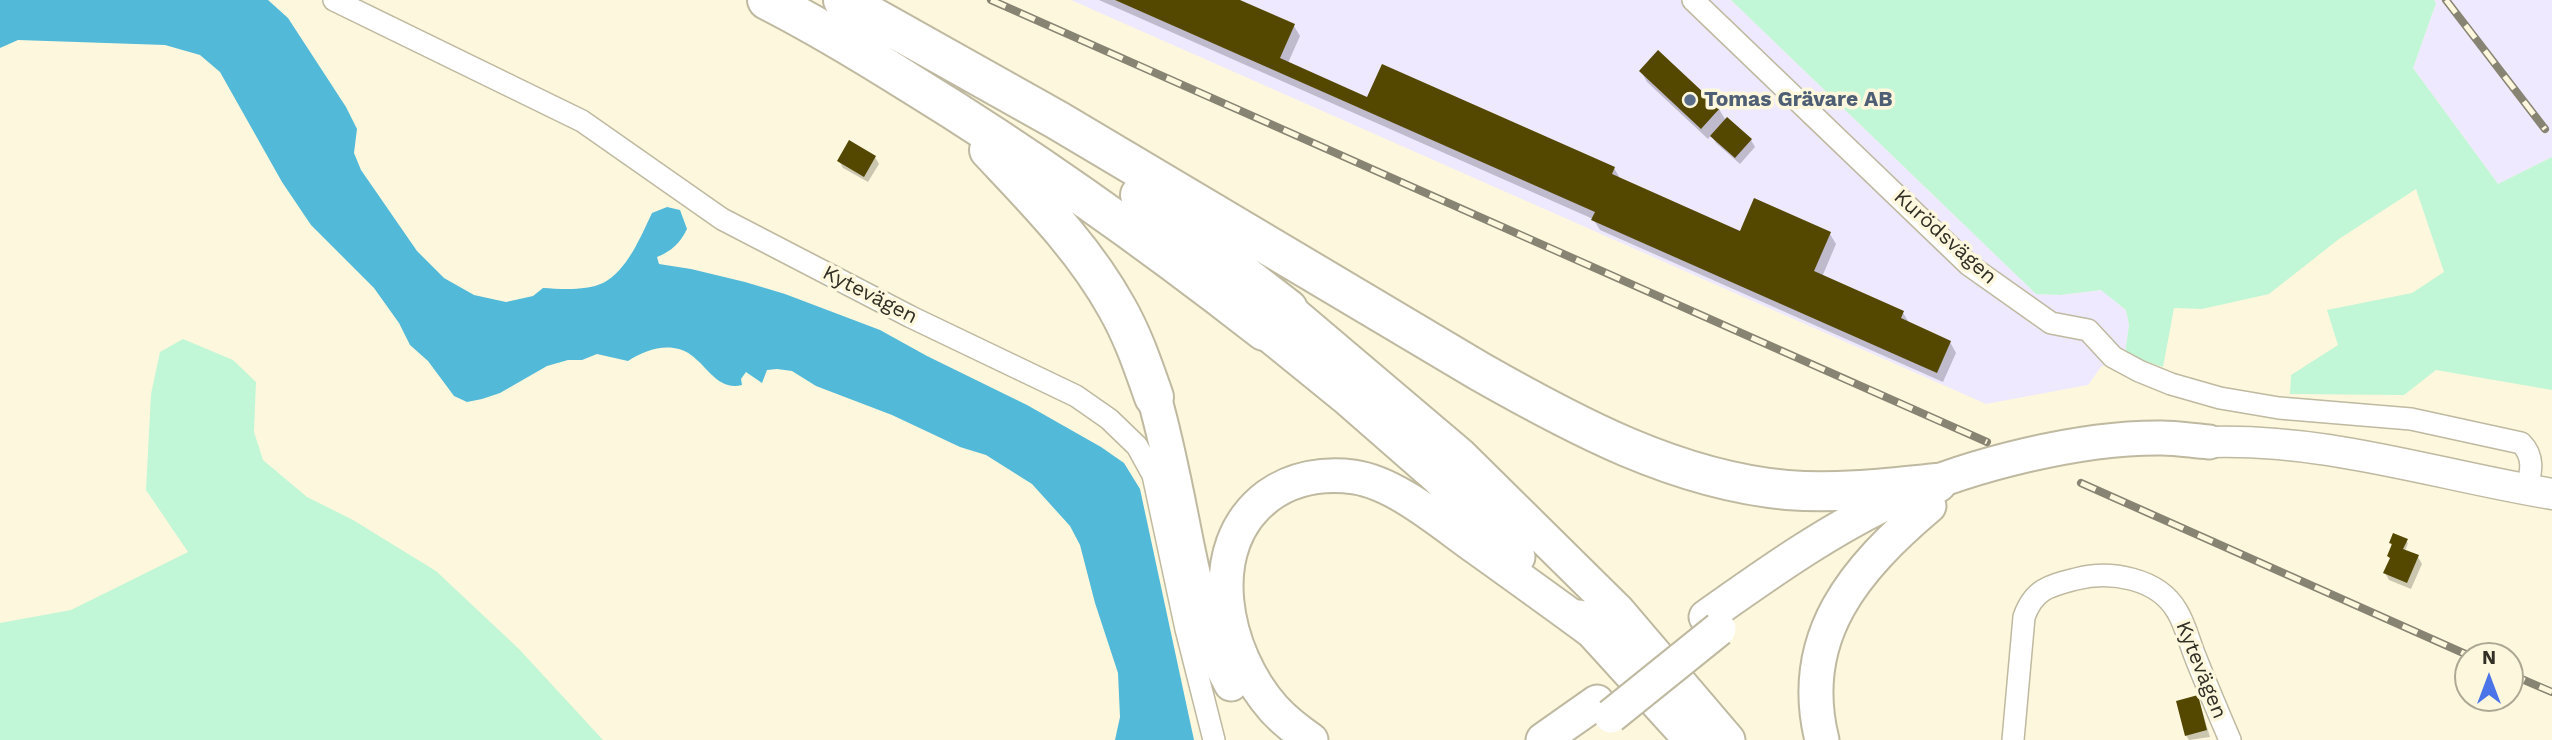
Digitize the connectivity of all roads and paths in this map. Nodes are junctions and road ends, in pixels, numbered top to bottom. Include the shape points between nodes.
1 (334, 0) edge
2 (767, 0) edge
3 (843, 0) edge
4 (1693, 0) edge
5 (895, 30) junction
6 (950, 107) junction
7 (1276, 320) junction
8 (1154, 397) joint
9 (2209, 442) joint
10 (2539, 492) edge
11 (1933, 494) junction
12 (1593, 632) junction
13 (1604, 709) junction
14 (1214, 740) edge
15 (1276, 740) edge
16 (1311, 740) edge
17 (1543, 740) edge
18 (1579, 740) edge
19 (1691, 740) edge
20 (1728, 740) edge
21 (1822, 740) edge
22 (2013, 740) edge
23 (2230, 740) edge

1 - 14 street, Kytevägen via 582,121 722,219 1076,397 1109,419 1137,446 1153,475
2 - 6 highway
3 - 5 highway
4 - 10 street, Kurödsvägen via 1969,265 2051,323 2088,330 2113,357 2139,371 2220,398 2411,419 2521,443 2530,456
5 - 7 highway via 1173,219
5 - 11 highway via 1057,120 1541,407 1603,436 1711,476 1787,490
6 - 7 highway via 1143,238
6 - 8 highway via 1045,210 1098,277 1130,332
7 - 12 main road via 1349,400 1436,476
7 - 20 main road via 1459,454 1618,611
8 - 15 main road via 1208,632 1229,681
9 - 10 street via 2278,443 2361,454
9 - 11 main road via 2162,438 2081,446 1990,466
11 - 13 main road, bridge via 1779,588 1712,623
11 - 21 main road via 1868,563 1832,619 1817,679
12 - 16 main road via 1387,488 1357,477 1301,479 1276,490 1254,507 1240,526 1226,571 1226,595 1236,641 1259,688 1274,709
12 - 19 main road
13 - 17 main road
13 - 18 main road
22 - 23 street, Kytevägen via 2024,617 2030,599 2051,586 2085,577 2143,582 2177,610

